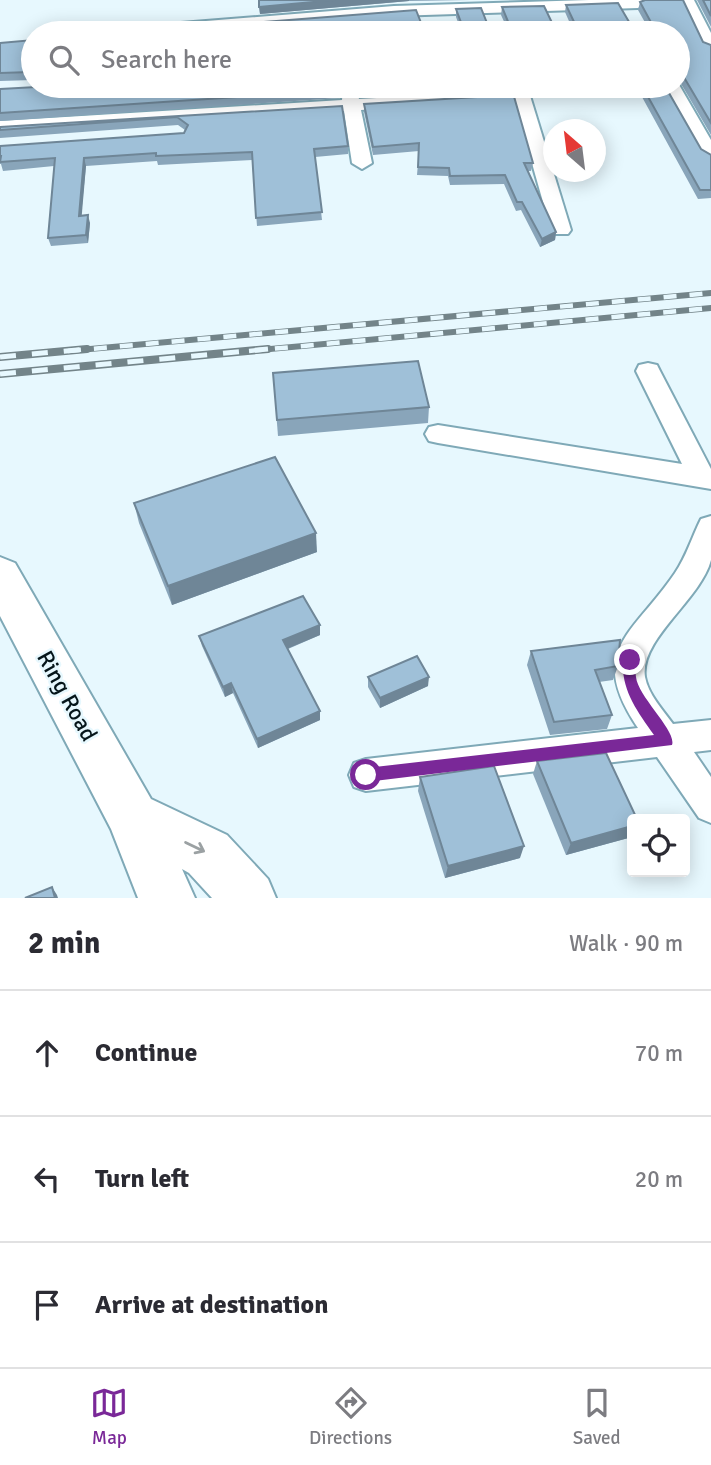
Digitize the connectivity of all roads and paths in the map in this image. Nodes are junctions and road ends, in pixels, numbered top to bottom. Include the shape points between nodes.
1 (686, 0) edge
2 (629, 2) edge
3 (559, 4) edge
4 (418, 5) edge
5 (340, 7) edge
6 (490, 9) edge
7 (220, 21) edge
8 (634, 21) edge
9 (711, 48) edge
10 (296, 98) edge
11 (327, 98) edge
12 (350, 98) edge
13 (522, 98) edge
14 (678, 98) edge
15 (0, 109) edge
16 (0, 127) edge
17 (177, 134) edge
18 (55, 143) edge
19 (711, 156) edge
20 (362, 163) dead end
21 (561, 230) dead end
22 (648, 371) dead end
23 (438, 434) dead end
24 (706, 478) edge
25 (711, 527) edge
26 (0, 575) edge
27 (711, 735) edge
28 (666, 740) junction
29 (366, 775) dead end
30 (711, 806) edge
31 (133, 817) junction
32 (168, 898) edge
33 (248, 898) edge

1 - 9 street
2 - 3 street
2 - 8 street
3 - 6 street
4 - 5 street
4 - 6 street
5 - 7 street
10 - 15 street
11 - 16 street
12 - 20 street
13 - 21 street
14 - 19 street
17 - 18 street
22 - 24 street
23 - 24 street
25 - 28 street via 687,580 640,639 630,660 629,677 638,701
26 - 31 highway, Ring Road
27 - 28 street
28 - 29 street
28 - 30 street
31 - 32 highway, Ring Road
31 -> 33 highway via 208,854

